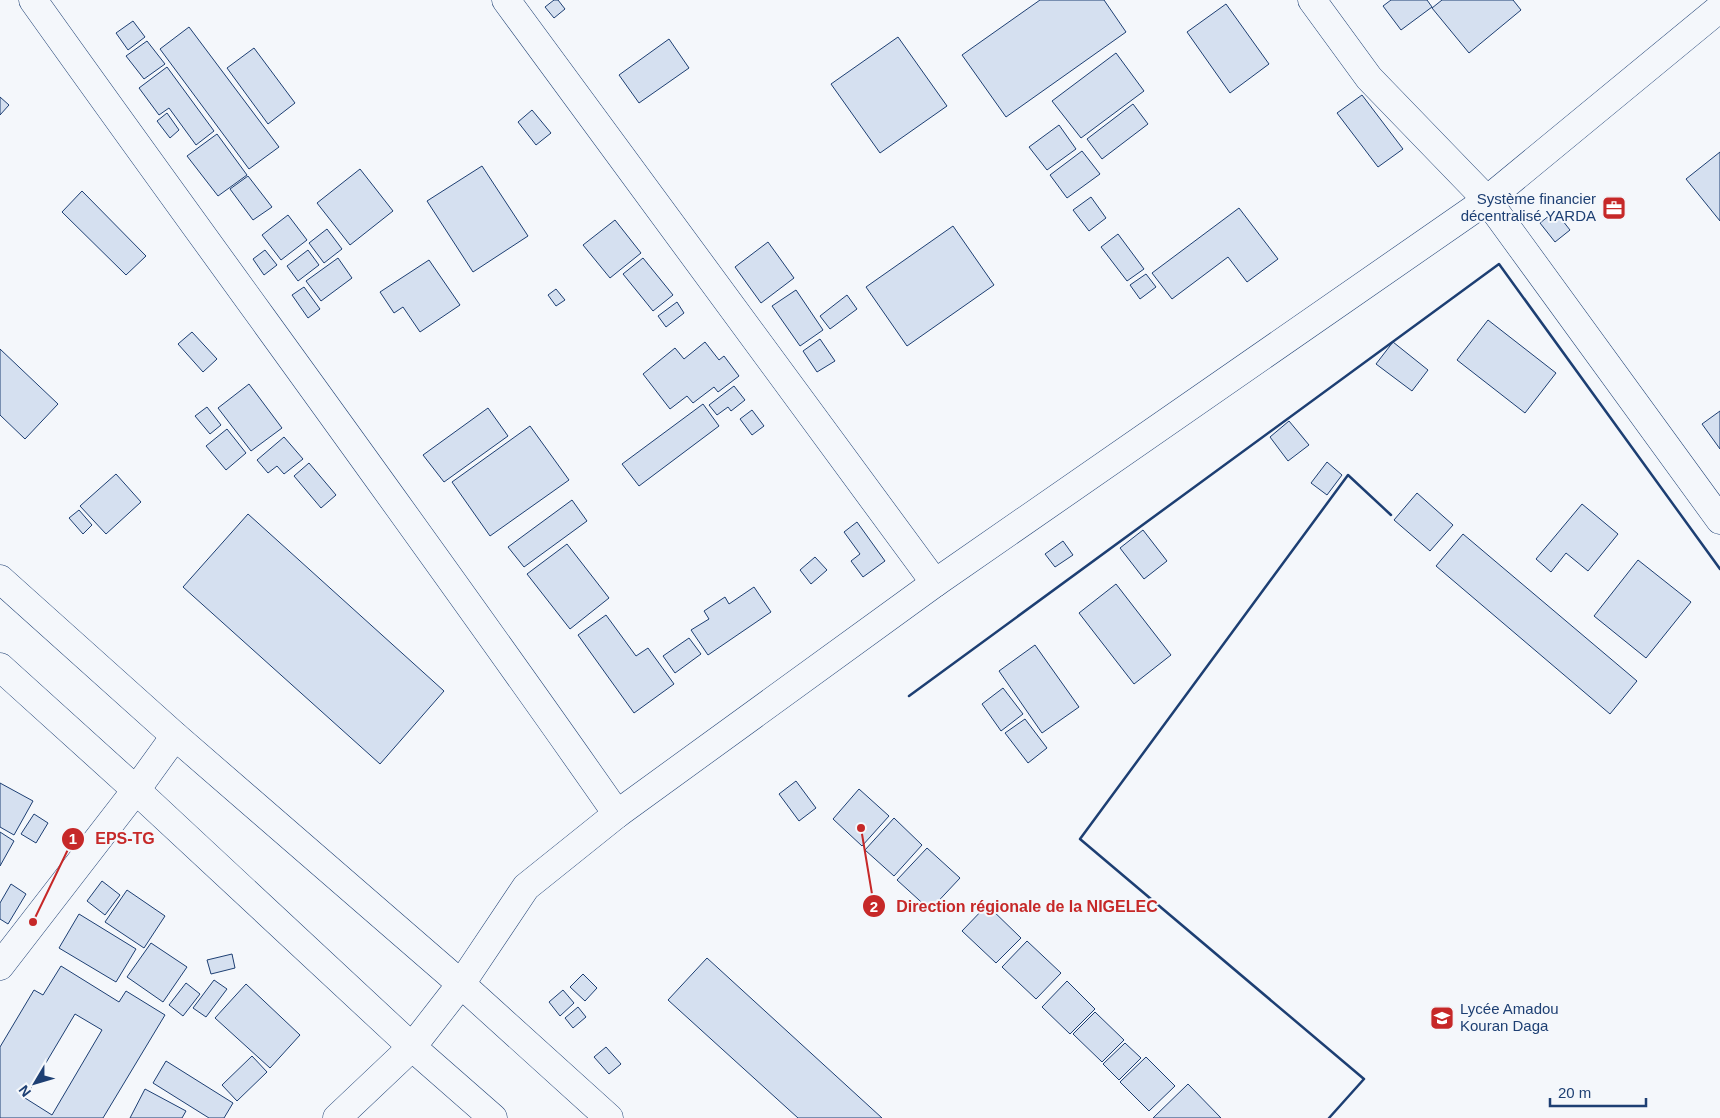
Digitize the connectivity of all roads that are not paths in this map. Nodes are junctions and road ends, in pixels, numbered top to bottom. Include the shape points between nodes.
1 (33, 0) edge
2 (506, 0) edge
3 (1312, 0) edge
4 (1720, 8) edge
5 (1487, 200) junction
6 (1720, 520) edge
7 (0, 579) edge
8 (935, 583) junction
9 (0, 667) edge
10 (175, 736) junction
11 (136, 790) junction
12 (617, 814) junction
13 (0, 966) edge
14 (461, 984) junction
15 (412, 1047) junction
16 (337, 1118) edge
17 (494, 1118) edge
18 (609, 1118) edge

1 - 12 street
2 - 8 street
3 - 5 street via 1369,78
4 - 5 street
5 - 6 street
5 - 8 street
7 - 10 street
8 - 12 street
9 - 11 street
10 - 11 street
10 - 14 street
11 - 13 street
11 - 15 street
12 - 14 street via 526,887
14 - 15 street
14 - 18 street
15 - 16 street
15 - 17 street

